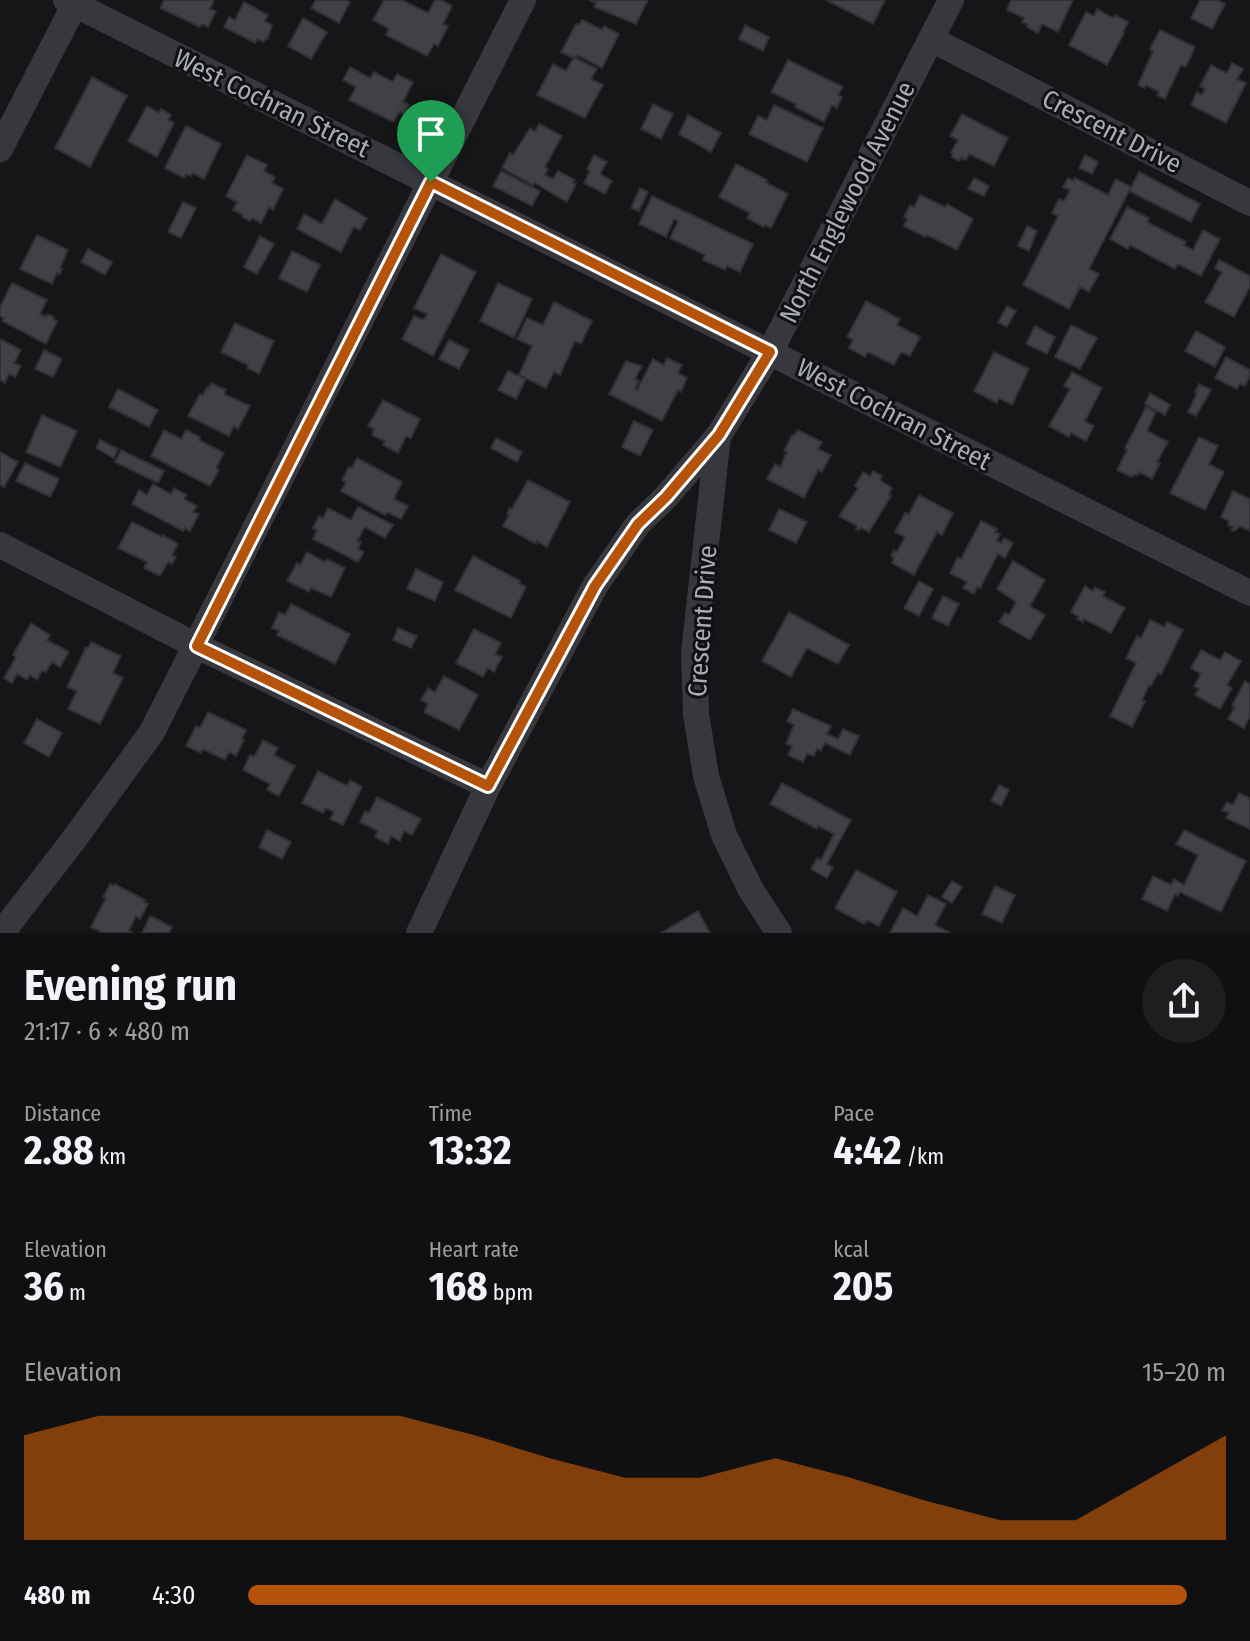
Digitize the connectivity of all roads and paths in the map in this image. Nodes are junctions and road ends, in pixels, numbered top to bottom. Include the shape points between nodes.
1 (523, 0) edge
2 (951, 0) edge
3 (73, 1) edge
4 (931, 39) junction
5 (0, 149) edge
6 (431, 182) junction
7 (1250, 203) edge
8 (770, 352) junction
9 (719, 435) junction
10 (0, 545) edge
11 (1250, 593) edge
12 (197, 646) junction
13 (488, 786) junction
14 (3, 933) edge
15 (419, 933) edge
16 (779, 933) edge

1 - 6 street
2 - 4 street, North Englewood Avenue
3 - 5 street
3 - 6 street, West Cochran Street
4 - 7 street, Crescent Drive
4 - 8 street, North Englewood Avenue
6 - 8 street, West Cochran Street
6 - 12 street
8 - 9 street, North Englewood Avenue
8 - 11 street, West Cochran Street
9 - 13 street, North Englewood Avenue via 638,524 595,586
9 - 16 street, Crescent Drive via 694,653 696,714 706,776 724,835
10 - 12 street
12 - 13 street
12 - 14 street via 152,732
13 - 15 street, North Englewood Avenue

